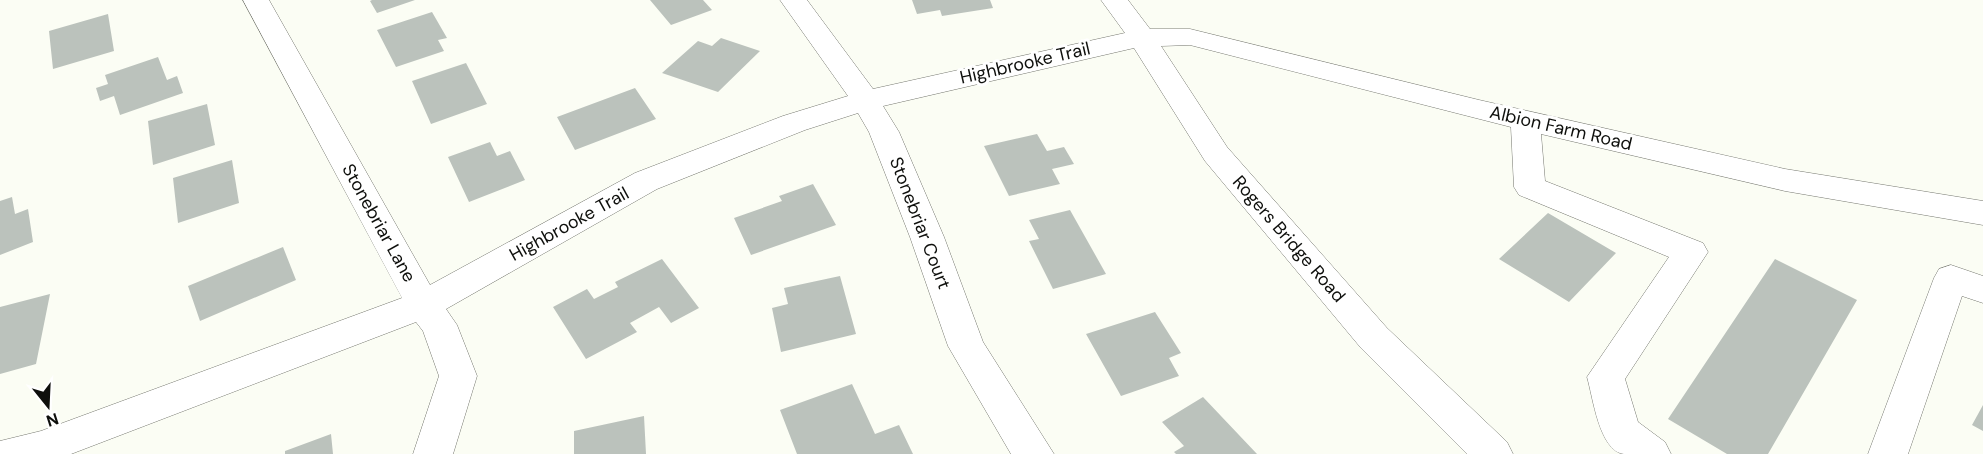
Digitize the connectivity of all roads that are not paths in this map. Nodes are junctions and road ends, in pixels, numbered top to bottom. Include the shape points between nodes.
1 (256, 0) edge
2 (793, 0) edge
3 (1114, 0) edge
4 (1142, 38) junction
5 (867, 100) junction
6 (1525, 119) junction
7 (1983, 213) edge
8 (1983, 290) edge
9 (423, 305) junction
10 (11, 454) edge
11 (433, 454) edge
12 (1034, 454) edge
13 (1493, 454) edge
14 (1651, 454) edge
15 (1888, 454) edge

1 - 9 street, Stonebriar Lane
2 - 5 street, Stonebriar Court
3 - 4 street, Rogers Bridge Road
4 - 5 street, Highbrooke Trail
4 - 6 street, Albion Farm Road via 1190,37
4 - 13 street, Rogers Bridge Road via 1216,154 1374,338
5 - 9 street, Highbrooke Trail via 794,123 646,182
5 - 12 street, Stonebriar Court via 927,237 966,346
6 - 7 street, Albion Farm Road via 1785,180
6 - 14 street via 1530,187 1690,252 1606,377 1621,432
8 - 15 street via 1951,278
9 - 10 street, Highbrooke Trail via 41,448
9 - 11 street, Stonebriar Lane via 439,325 458,376

